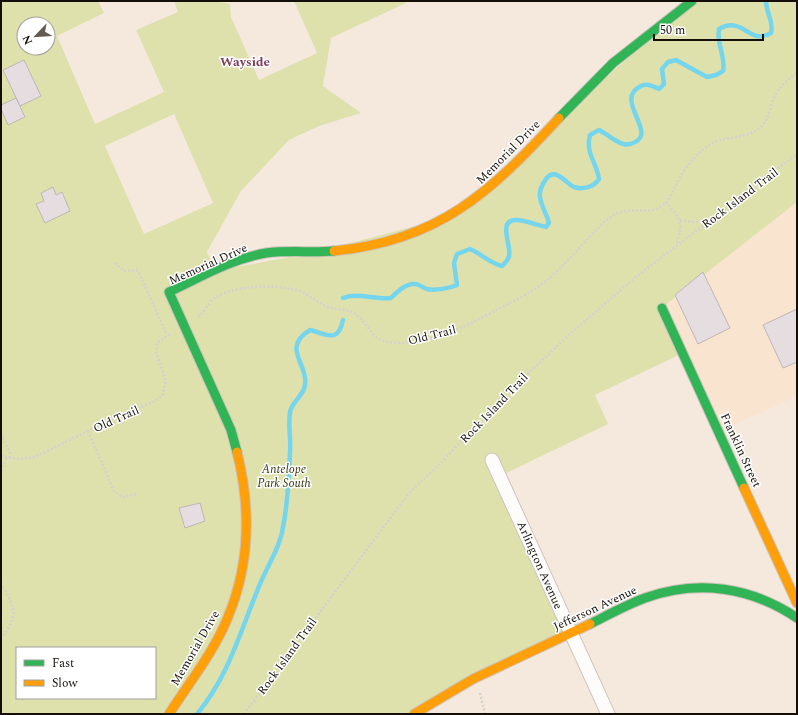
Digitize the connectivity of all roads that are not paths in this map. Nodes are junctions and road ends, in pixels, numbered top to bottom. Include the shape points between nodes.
1 (692, 1) edge
2 (662, 308) dead end
3 (492, 460) dead end
4 (797, 603) edge
5 (797, 618) edge
6 (570, 632) junction
7 (169, 714) edge
8 (414, 714) edge
9 (608, 714) edge

1 - 7 street, Memorial Drive via 603,73 501,179 463,209 419,232 379,244 336,251 272,252 251,257 169,292 231,430 246,494 247,543 237,592 227,618
2 - 4 street, Franklin Street
3 - 6 street, Arlington Avenue
5 - 6 street, Jefferson Avenue via 765,599 739,591 712,587 689,588 666,591 645,598
6 - 8 street, Jefferson Avenue via 473,679
6 - 9 street, Arlington Avenue

